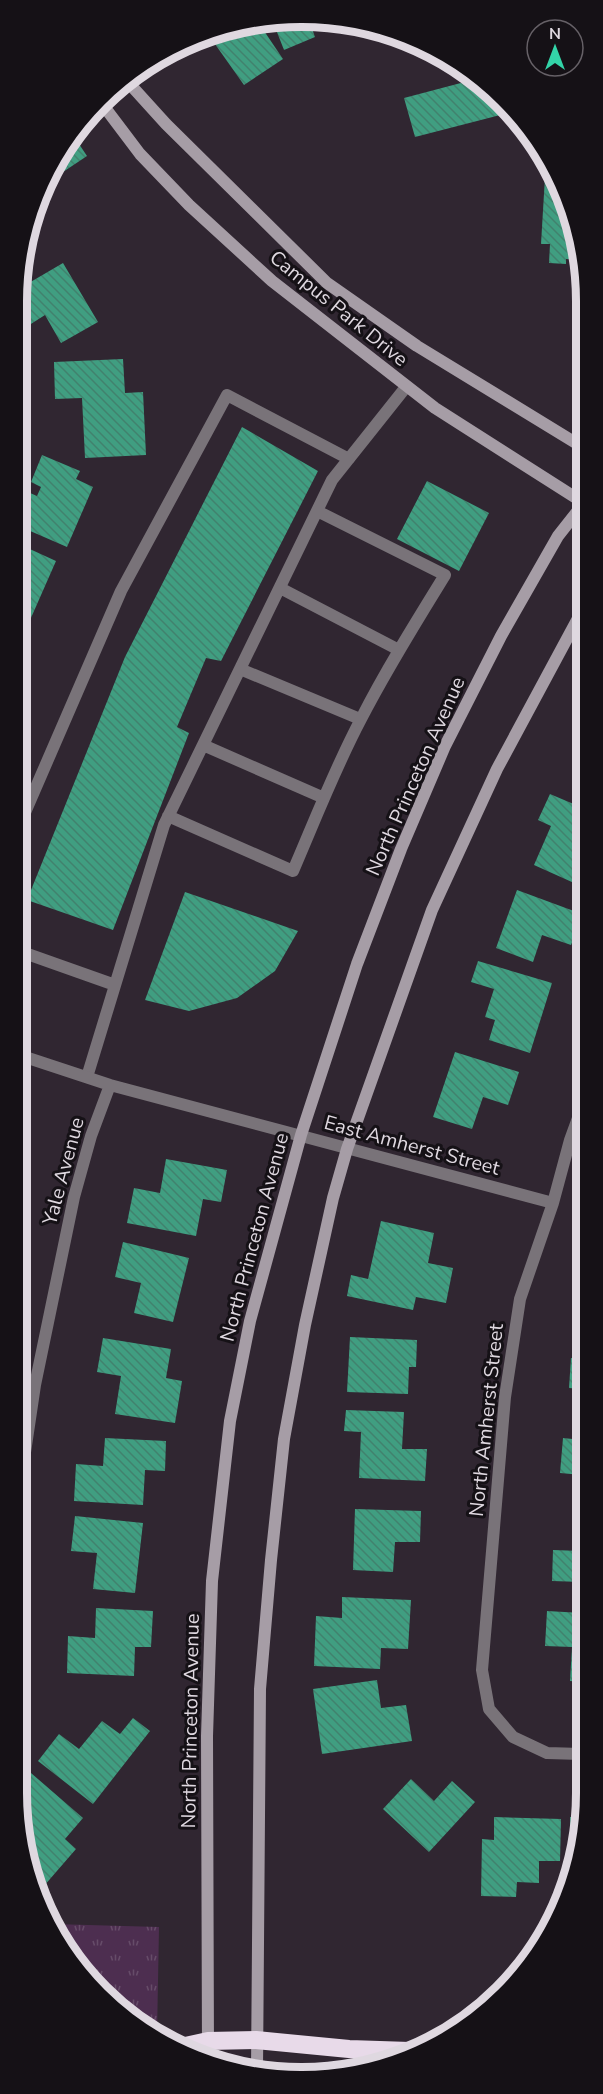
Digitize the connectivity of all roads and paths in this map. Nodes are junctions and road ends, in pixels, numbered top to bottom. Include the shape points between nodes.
1 (132, 86) edge
2 (106, 109) edge
3 (406, 387) junction
4 (576, 442) edge
5 (349, 459) junction
6 (576, 498) edge
7 (317, 511) junction
8 (576, 514) edge
9 (280, 588) junction
10 (576, 624) edge
11 (399, 650) junction
12 (240, 669) junction
13 (360, 719) junction
14 (203, 745) junction
15 (324, 798) junction
16 (27, 808) edge
17 (168, 816) junction
18 (27, 954) edge
19 (115, 985) junction
20 (27, 1058) edge
21 (87, 1077) junction
22 (110, 1085) junction
23 (576, 1124) edge
24 (301, 1135) junction
25 (347, 1149) junction
26 (553, 1203) junction
27 (27, 1439) edge
28 (576, 1754) edge
29 (256, 2040) junction
30 (208, 2049) edge
31 (394, 2050) edge
32 (257, 2063) edge

1 - 4 street, Campus Park Drive via 327,283 417,346
2 - 3 street, Campus Park Drive via 140,154 189,205 272,281
3 - 5 street
3 - 6 street, Campus Park Drive
5 - 7 street via 332,480
5 - 16 street via 227,395 121,591
7 - 9 street
7 - 11 street via 445,575
8 - 24 street, North Princeton Avenue via 552,546 501,636 445,746 357,964
9 - 11 street
9 - 12 street
10 - 25 street via 497,769 432,910
11 - 13 street
12 - 13 street
12 - 14 street
13 - 15 street
14 - 15 street
14 - 17 street
15 - 17 street via 293,871
17 - 19 street
18 - 19 street
19 - 21 street
20 - 21 street, East Amherst Street
21 - 22 street, East Amherst Street
22 - 24 street, East Amherst Street
22 - 27 street, Yale Avenue via 74,1197
23 - 26 street, North Amherst Street
24 - 25 street, East Amherst Street
24 - 30 street, North Princeton Avenue via 250,1321 230,1421 212,1581 207,1736
25 - 26 street, East Amherst Street
25 - 29 street via 333,1198 284,1439 271,1560 260,1689
26 - 28 street, North Amherst Street via 520,1299 506,1397 482,1670 489,1709 513,1737 547,1753
29 - 30 highway
29 - 31 highway
29 - 32 street

